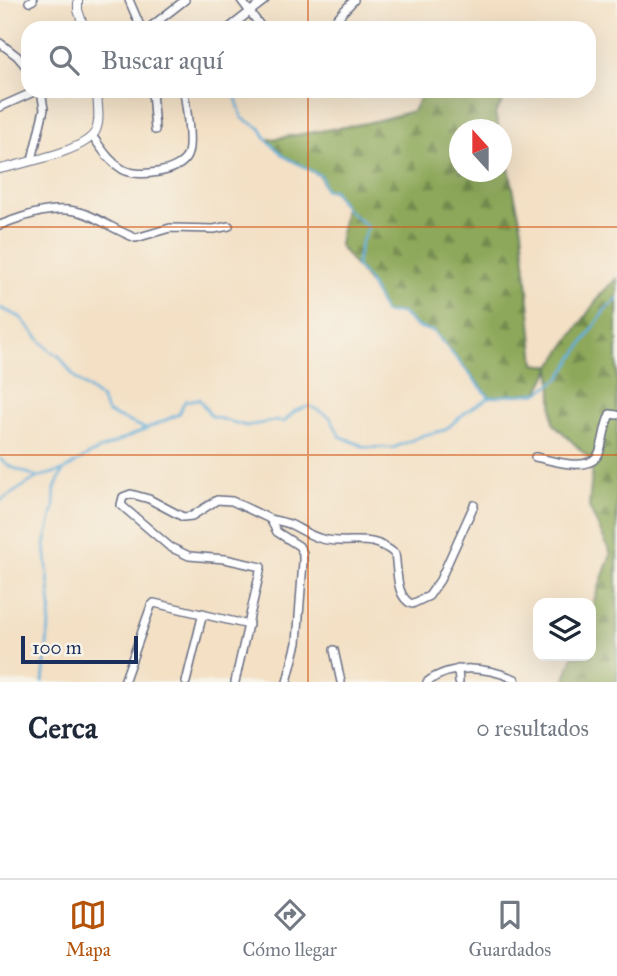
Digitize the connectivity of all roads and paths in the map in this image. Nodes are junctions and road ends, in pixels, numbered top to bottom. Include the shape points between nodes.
1 (78, 0) edge
2 (129, 0) edge
3 (185, 0) edge
4 (241, 0) edge
5 (265, 0) edge
6 (354, 0) edge
7 (250, 12) junction
8 (82, 21) edge
9 (138, 21) edge
10 (158, 21) edge
11 (238, 21) edge
12 (257, 21) edge
13 (334, 21) edge
14 (0, 43) edge
15 (21, 61) edge
16 (22, 98) edge
17 (41, 98) edge
18 (97, 98) edge
19 (153, 98) edge
20 (184, 98) edge
21 (0, 107) edge
22 (155, 130) dead end
23 (93, 137) junction
24 (32, 160) junction
25 (0, 169) edge
26 (0, 225) edge
27 (229, 226) dead end
28 (617, 415) edge
29 (535, 457) dead end
30 (474, 505) dead end
31 (270, 519) junction
32 (203, 613) junction
33 (249, 625) junction
34 (334, 650) dead end
35 (458, 669) junction
36 (124, 682) edge
37 (186, 682) edge
38 (235, 682) edge
39 (287, 682) edge
40 (341, 682) edge
41 (427, 682) edge
42 (459, 682) edge
43 (516, 682) edge

1 - 8 street
2 - 9 street
3 - 10 street
4 - 7 street
5 - 7 street
6 - 13 street
7 - 11 street
7 - 12 street
14 - 15 street
16 - 21 street
17 - 24 street via 44,109
18 - 23 street via 98,126
19 - 22 street
20 - 23 street via 188,154 182,163 159,173 125,172
23 - 24 street
24 - 25 street
26 - 27 street via 34,212 67,211 85,213 136,238 170,228
28 - 29 street via 610,414 593,462 582,465
30 - 31 street via 440,580 429,596 412,604 403,599 400,590 396,554 384,545 370,540 324,539
31 - 33 street via 232,501 217,500 183,517 131,494 123,497 121,505 170,547 189,556 261,567
31 - 39 street via 277,532 303,553 297,643
32 - 33 street
32 - 36 street via 150,606
32 - 37 street
33 - 38 street
34 - 40 street
35 - 41 street
35 - 42 street
35 - 43 street via 496,671

